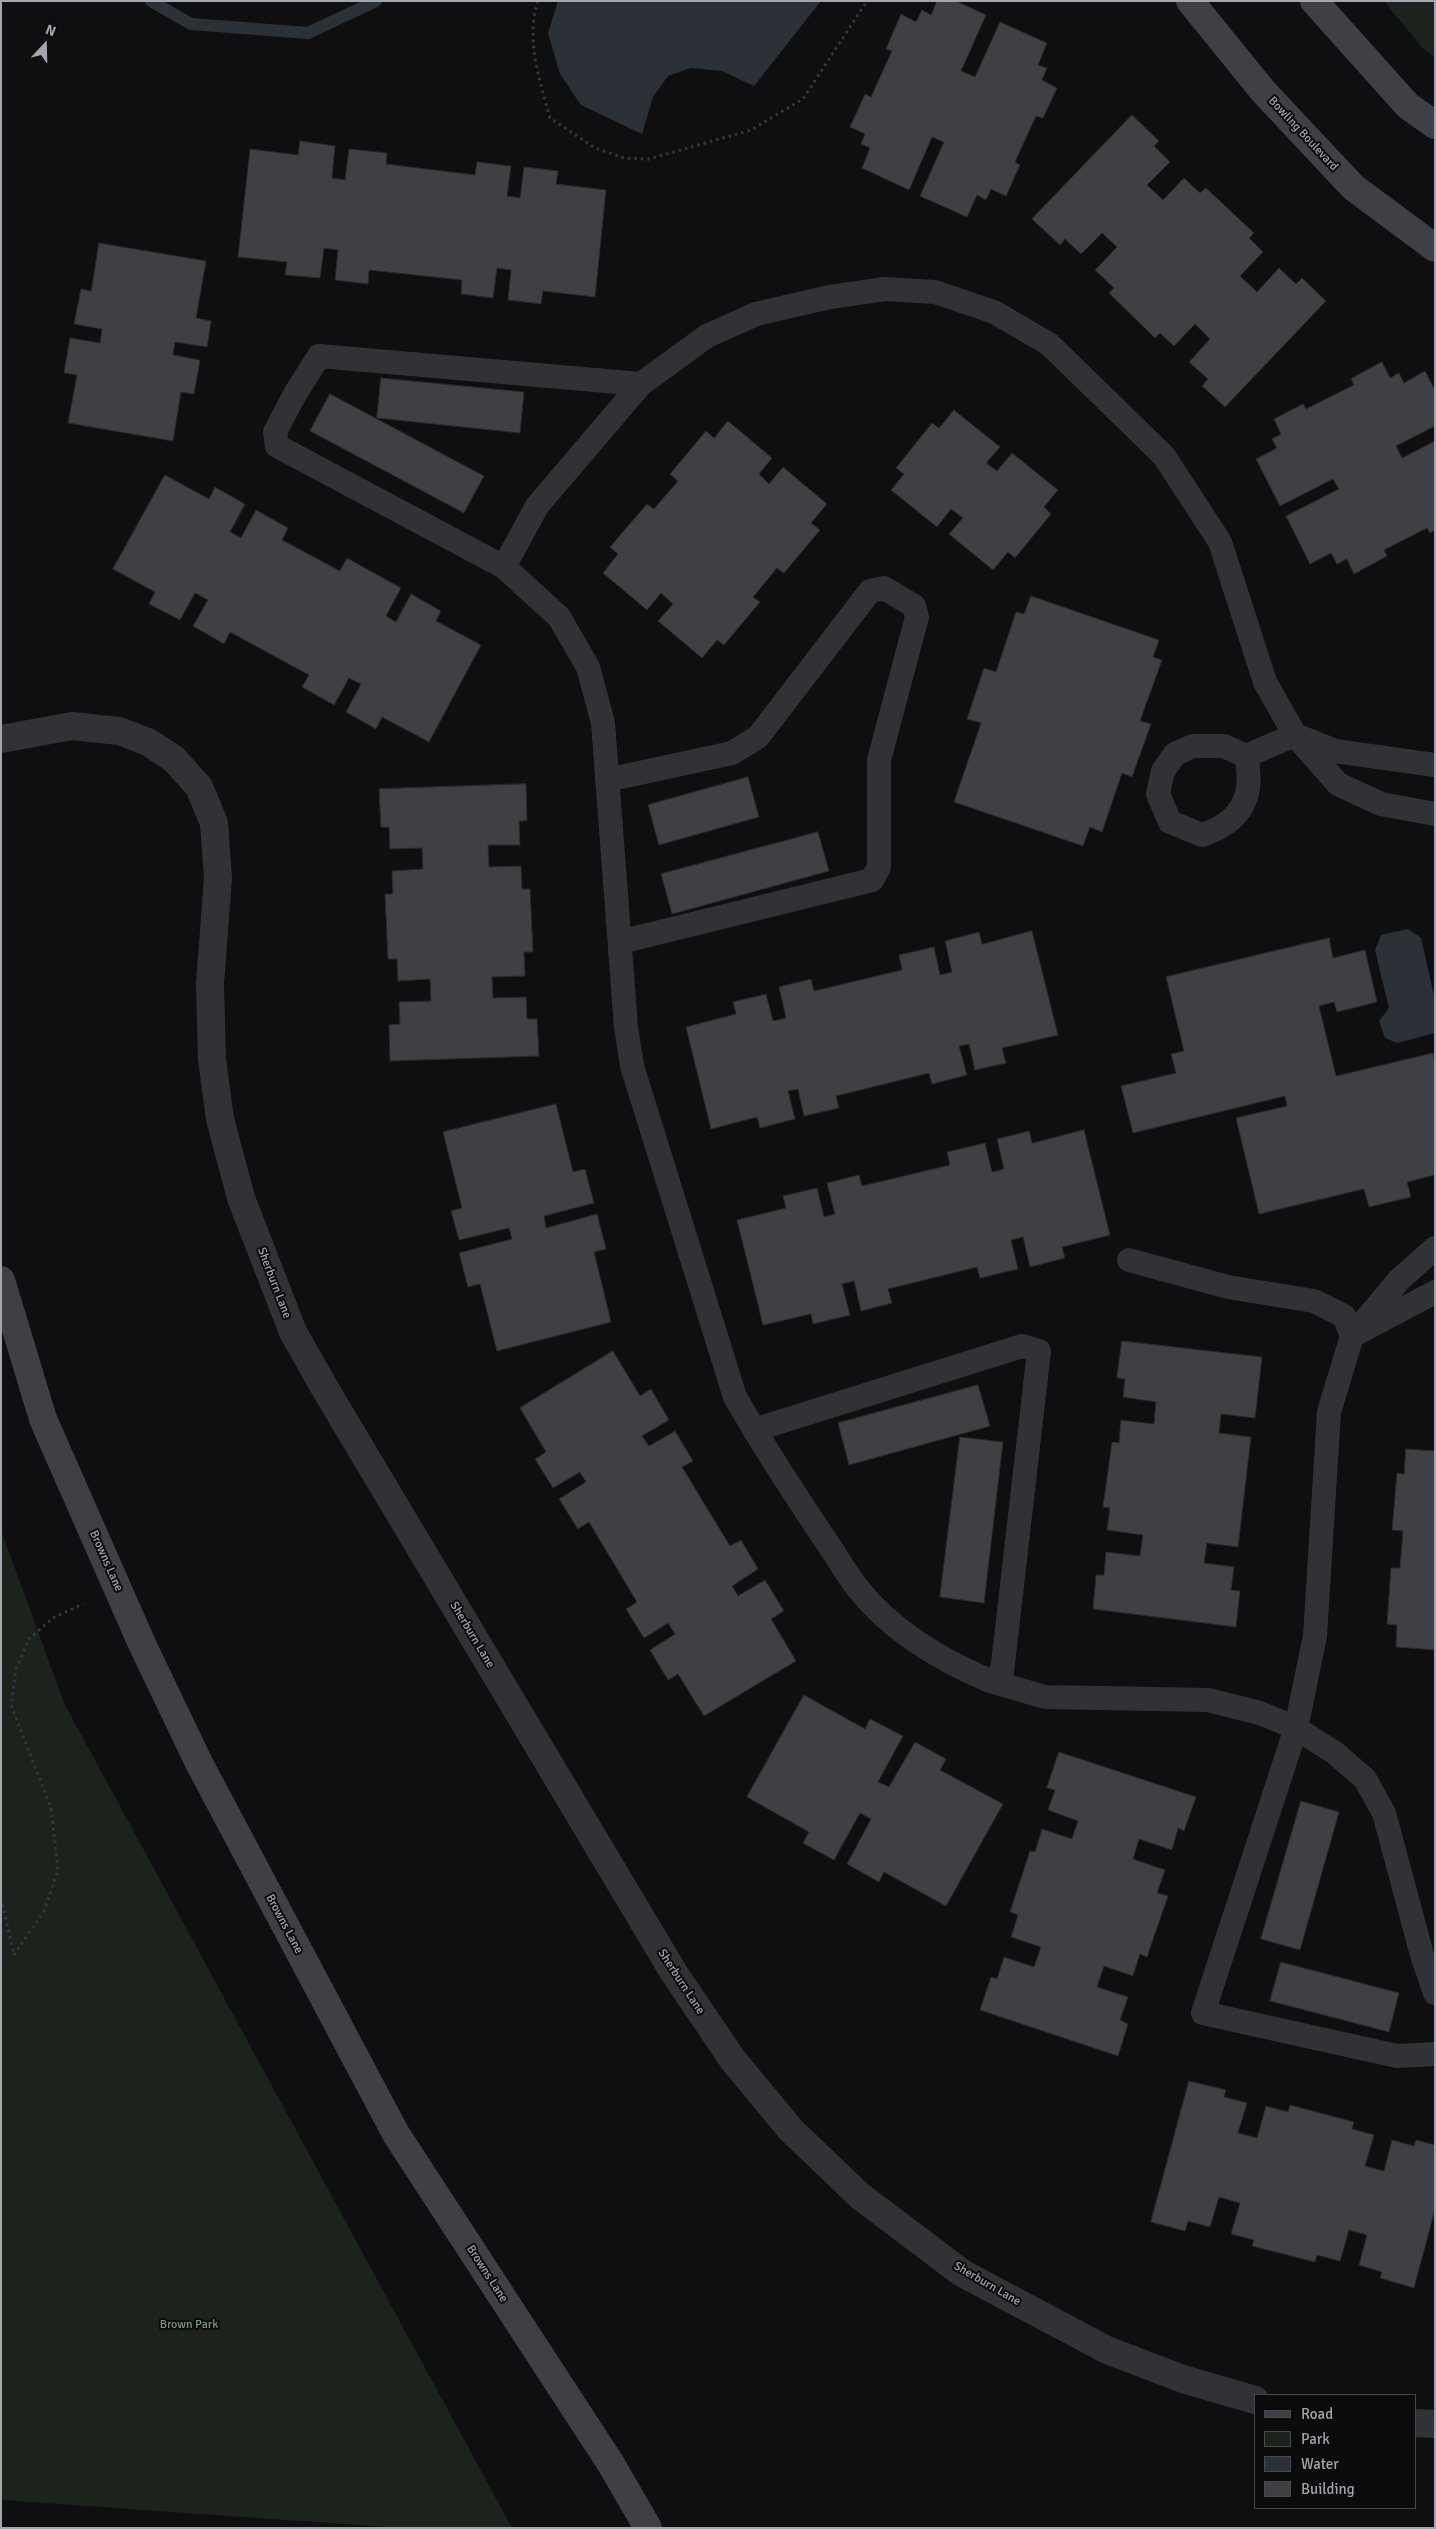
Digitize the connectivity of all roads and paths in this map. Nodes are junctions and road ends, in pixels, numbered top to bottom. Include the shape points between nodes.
1 (538, 1) edge
2 (867, 1) edge
3 (1190, 1) edge
4 (1314, 1) edge
5 (1435, 125) edge
6 (1435, 248) edge
7 (641, 384) junction
8 (504, 567) junction
9 (1295, 735) junction
10 (1, 739) edge
11 (1246, 756) dead end
12 (1435, 765) edge
13 (607, 780) junction
14 (1435, 814) edge
15 (620, 942) junction
16 (1435, 1248) edge
17 (1128, 1260) dead end
18 (1, 1280) edge
19 (1435, 1292) edge
20 (1352, 1336) junction
21 (754, 1430) junction
22 (118, 1588) junction
23 (990, 1681) junction
24 (1296, 1728) junction
25 (1, 1898) edge
26 (1435, 1993) edge
27 (1435, 2054) edge
28 (1254, 2400) edge
29 (1416, 2423) edge
30 (1435, 2424) edge
31 (648, 2528) edge

1 - 2 path via 533,16 536,66 550,118 594,148 624,158 649,159 751,130 803,99
3 - 6 street, Bowling Boulevard via 1263,92 1353,187
4 - 5 street via 1408,106
7 - 8 lane via 537,506
7 - 8 lane via 319,356 275,432 277,446
7 - 9 lane via 707,336 756,314 830,297 885,289 935,292 994,312 1049,344 1164,456 1220,542 1265,682
8 - 13 lane via 559,617 588,667 603,723
9 - 11 lane
9 - 12 lane via 1334,751
9 - 14 lane via 1338,784 1380,804
10 - 28 street, Sherburn Lane via 72,726 119,731 148,742 174,759 199,788 214,823 218,878 210,984 212,1059 220,1118 241,1198 293,1332 674,1973 733,2060 791,2130 860,2196 962,2273 1107,2350 1184,2379
13 - 15 lane
13 - 15 lane via 732,753 758,737 870,591 884,588 914,606 917,617 879,760 879,867 872,880
15 - 21 lane via 632,1066 735,1397
16 - 20 lane via 1399,1280
17 - 20 lane via 1228,1287 1314,1301 1344,1316
18 - 22 street, Browns Lane via 43,1418
19 - 20 lane
20 - 24 lane via 1329,1412 1316,1636
21 - 23 lane via 861,1592 900,1629 956,1667
21 - 23 lane via 1022,1346 1039,1351 1002,1672
22 - 25 path via 53,1618 29,1638 16,1669 11,1705 51,1808 58,1870 44,1911 14,1955
22 - 31 street, Browns Lane via 198,1763 396,2134 611,2464
23 - 24 lane via 1045,1697 1208,1700
24 - 26 lane via 1336,1753 1365,1779 1384,1813
24 - 27 lane via 1203,2013 1397,2056
29 - 30 street

